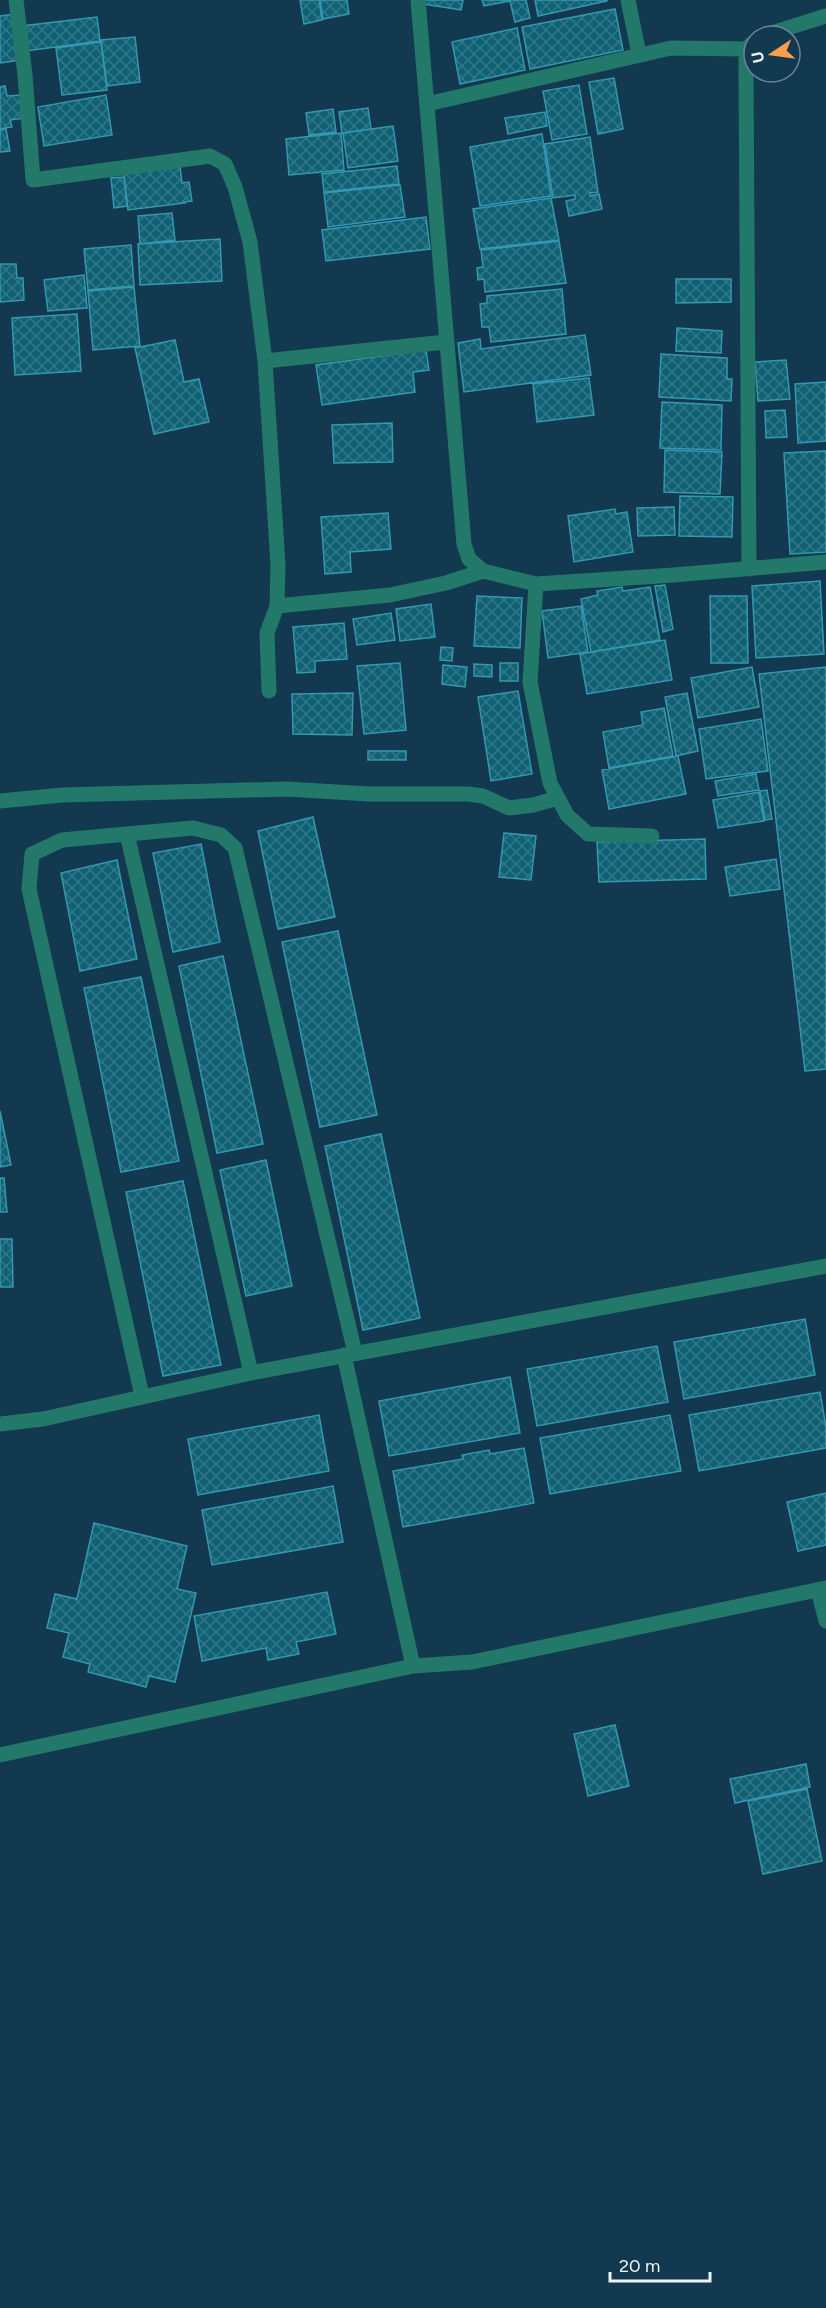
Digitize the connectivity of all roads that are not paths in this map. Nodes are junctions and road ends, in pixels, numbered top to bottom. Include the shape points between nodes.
1 (16, 0) edge
2 (418, 0) edge
3 (628, 0) edge
4 (826, 16) edge
5 (800, 24) edge
6 (742, 45) edge
7 (639, 54) junction
8 (750, 84) edge
9 (427, 104) junction
10 (446, 342) junction
11 (265, 361) junction
12 (826, 562) edge
13 (749, 568) junction
14 (483, 571) junction
15 (536, 584) junction
16 (277, 606) junction
17 (269, 691) dead end
18 (558, 798) junction
19 (0, 801) edge
20 (127, 834) junction
21 (652, 836) dead end
22 (826, 1266) edge
23 (350, 1354) junction
24 (251, 1373) junction
25 (142, 1396) junction
26 (0, 1424) edge
27 (822, 1589) edge
28 (826, 1621) edge
29 (413, 1666) junction
30 (0, 1755) edge

1 - 11 street via 33,180 193,157 210,156 225,164 250,242
2 - 9 street
3 - 7 street
4 - 5 street
6 - 7 street via 670,48
7 - 9 street
8 - 13 street
9 - 10 street
10 - 11 street
10 - 14 street via 464,544 469,559
11 - 16 street via 278,565
12 - 13 street
13 - 15 street
14 - 15 street
14 - 16 street via 390,595
15 - 18 street via 530,682 550,783
16 - 17 street via 267,633
18 - 19 street via 509,807 468,794 287,789 62,795
18 - 21 street via 567,815 588,834
20 - 23 street via 193,828 221,835 235,848
20 - 24 street
20 - 25 street via 62,840 32,854 29,889
22 - 23 street
23 - 24 street
23 - 29 street
24 - 25 street
25 - 26 street via 44,1419
27 - 28 street
27 - 29 street via 472,1662
29 - 30 street

